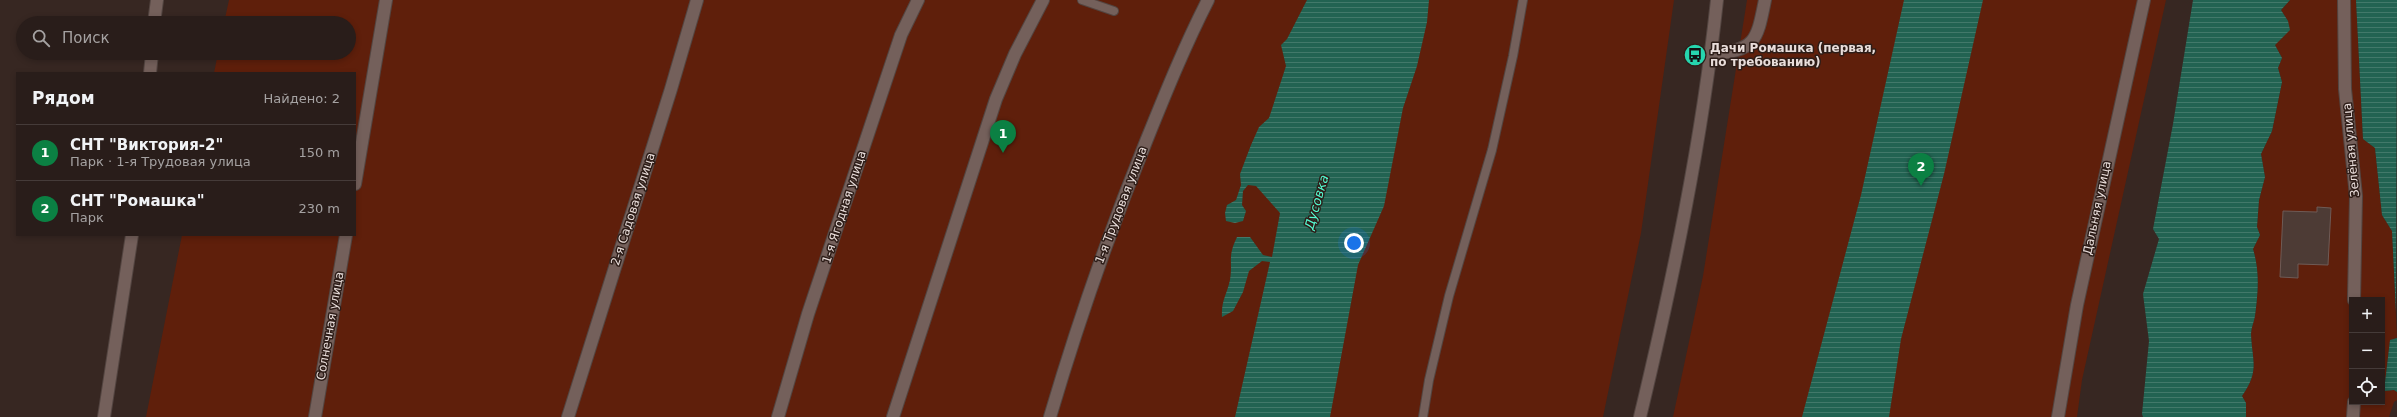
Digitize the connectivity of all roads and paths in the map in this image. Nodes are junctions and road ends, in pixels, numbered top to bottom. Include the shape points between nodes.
1 (157, 0) edge
2 (386, 0) edge
3 (697, 0) edge
4 (918, 0) edge
5 (1043, 0) edge
6 (1082, 0) edge
7 (1208, 0) edge
8 (1523, 0) edge
9 (1717, 0) edge
10 (1765, 0) edge
11 (2144, 0) edge
12 (2344, 0) edge
13 (1114, 11) dead end
14 (155, 16) edge
15 (1711, 54) junction
16 (151, 60) edge
17 (150, 72) edge
18 (356, 178) edge
19 (132, 236) edge
20 (346, 236) edge
21 (2354, 297) edge
22 (2354, 405) edge
23 (104, 417) edge
24 (315, 417) edge
25 (568, 417) edge
26 (778, 417) edge
27 (893, 417) edge
28 (1050, 417) edge
29 (1423, 417) edge
30 (1640, 417) edge
31 (2058, 417) edge
32 (2353, 417) edge

1 - 14 street
2 - 18 street
3 - 25 street, 2-я Садовая улица
4 - 26 street, 1-я Ягодная улица via 901,35 808,314
5 - 27 street via 1015,54 996,99
6 - 13 lane
7 - 28 street, 1-я Трудовая улица via 1162,102 1101,257
8 - 29 lane via 1492,150 1449,296
9 - 15 street
10 - 15 street via 1754,40 1733,52
11 - 31 street, Дальняя улица via 2112,136 2077,305
12 - 21 street, Зелёная улица via 2345,89 2356,196
15 - 30 street via 1681,237
16 - 17 street
19 - 23 street
20 - 24 street, Солнечная улица
22 - 32 street

